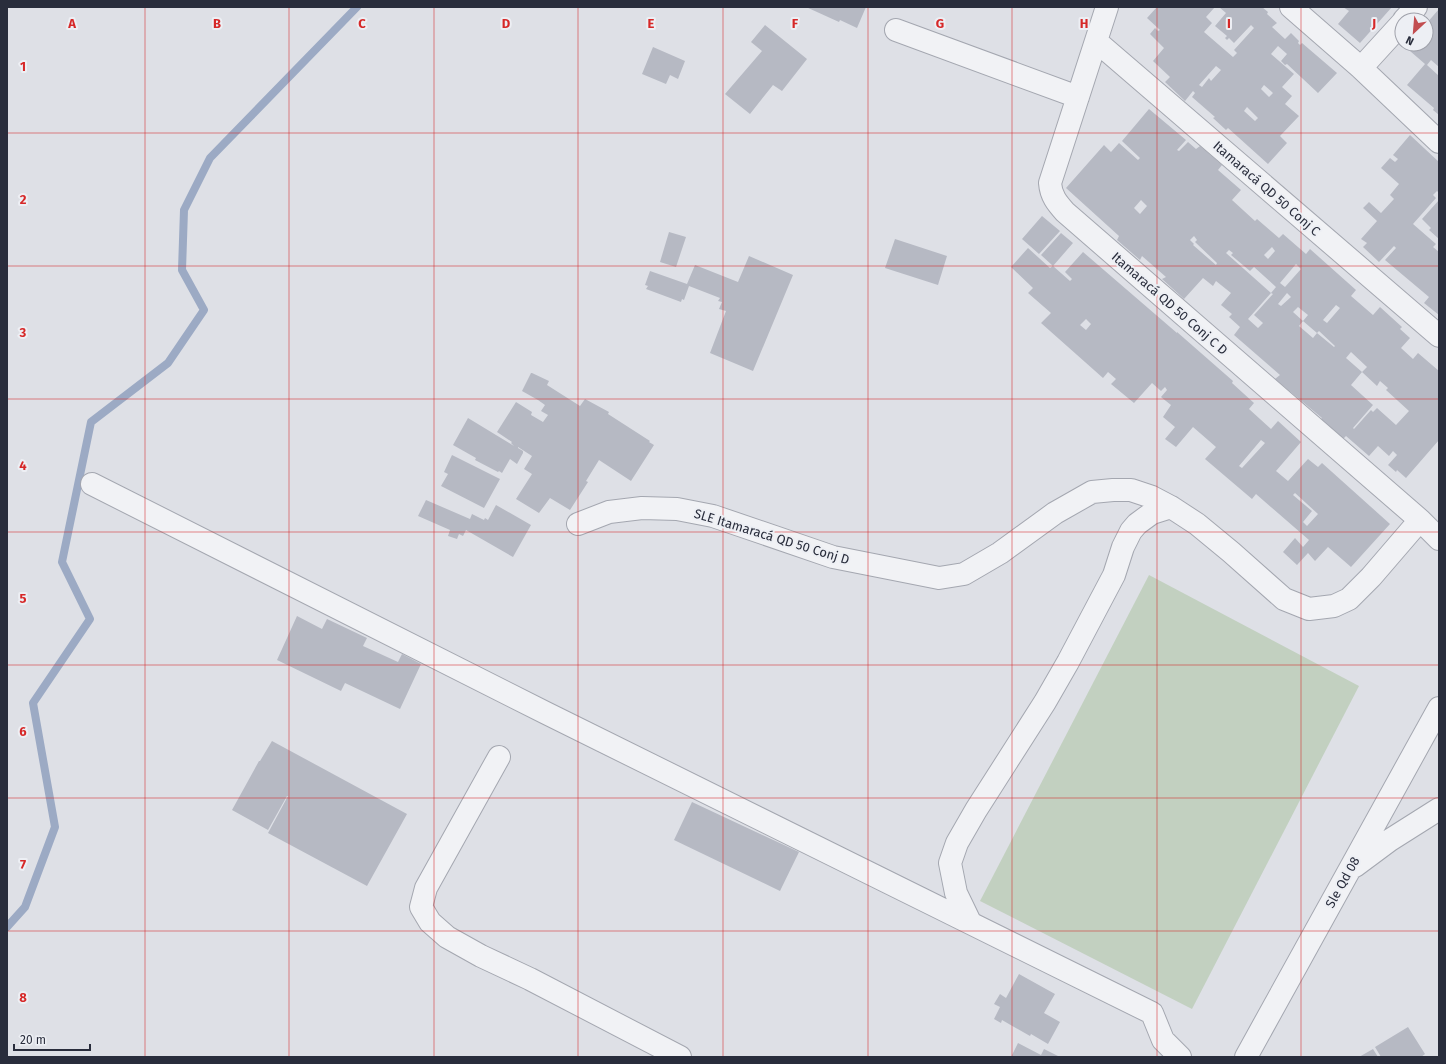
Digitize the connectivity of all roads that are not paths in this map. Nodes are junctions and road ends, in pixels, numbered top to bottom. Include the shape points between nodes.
1 (1107, 7) edge
2 (1291, 7) edge
3 (896, 30) dead end
4 (1394, 32) edge
5 (1096, 40) junction
6 (1361, 68) junction
7 (1078, 97) junction
8 (1439, 142) edge
9 (1439, 336) edge
10 (92, 484) dead end
11 (1171, 507) junction
12 (1420, 520) junction
13 (578, 524) dead end
14 (1439, 539) edge
15 (1439, 708) edge
16 (499, 757) dead end
17 (1439, 809) edge
18 (1349, 870) junction
19 (970, 922) junction
20 (680, 1057) edge
21 (1180, 1057) edge
22 (1246, 1057) edge

1 - 5 street, Itamaracá QD 50 Conj C D
2 - 6 street
3 - 7 street
4 - 6 street
5 - 7 street, Itamaracá QD 50 Conj C D
5 - 9 street, Itamaracá QD 50 Conj C
6 - 8 street
7 - 12 street, Itamaracá QD 50 Conj C D via 1050,183 1054,199 1070,216
10 - 19 street
11 - 12 street, SLE Itamaracá QD 50 Conj D via 1226,547 1284,599 1309,609 1334,606 1349,599
11 - 13 street, SLE Itamaracá QD 50 Conj D via 1131,490 1092,492 1055,512 1000,553 964,574 939,578 833,557 713,516 677,509 642,508 609,512
11 - 19 street via 1152,513 1131,531 1114,575 1068,662 957,843 950,863 956,893
12 - 14 street, Itamaracá QD 50 Conj C D
15 - 18 street, Sle Qd 08
16 - 20 street via 426,888 421,907 430,922 448,937 481,956
17 - 18 street
18 - 22 street, Sle Qd 08
19 - 21 street via 1152,1013 1163,1040

